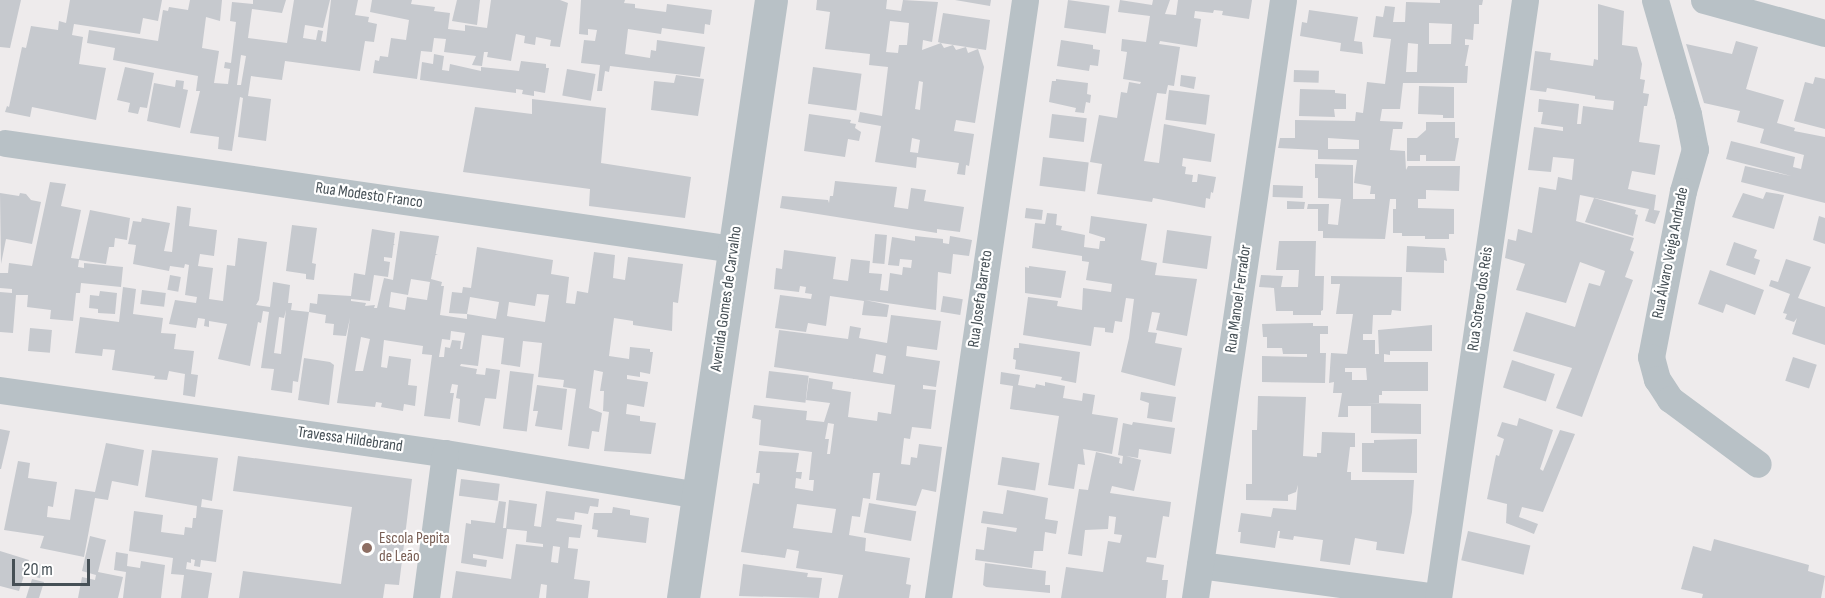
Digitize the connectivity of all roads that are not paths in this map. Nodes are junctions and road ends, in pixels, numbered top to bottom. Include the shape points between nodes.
1 (771, 0) edge
2 (1025, 0) edge
3 (1283, 0) edge
4 (1525, 0) edge
5 (1655, 0) edge
6 (1704, 0) edge
7 (1825, 33) edge
8 (5, 143) dead end
9 (734, 249) junction
10 (0, 390) edge
11 (445, 453) junction
12 (1758, 464) dead end
13 (699, 495) junction
14 (1200, 565) junction
15 (686, 593) edge
16 (426, 598) edge
17 (938, 598) edge
18 (1195, 598) edge
19 (1438, 598) edge

1 - 9 street, Avenida Gomes de Carvalho
2 - 17 street, Rua Josefa Barreto
3 - 14 street, Rua Manoel Ferrador
4 - 19 street, Rua Sotero dos Reis
5 - 12 street, Rua Álvaro Veiga Andrade via 1695,149 1683,191 1651,357 1657,378 1670,399
6 - 7 street
8 - 9 street, Rua Modesto Franco
9 - 13 street, Avenida Gomes de Carvalho
10 - 11 street, Travessa Hildebrand
11 - 13 street, Travessa Hildebrand
11 - 16 street
13 - 15 street, Avenida Gomes de Carvalho
14 - 18 street, Rua Manoel Ferrador
14 - 19 street

